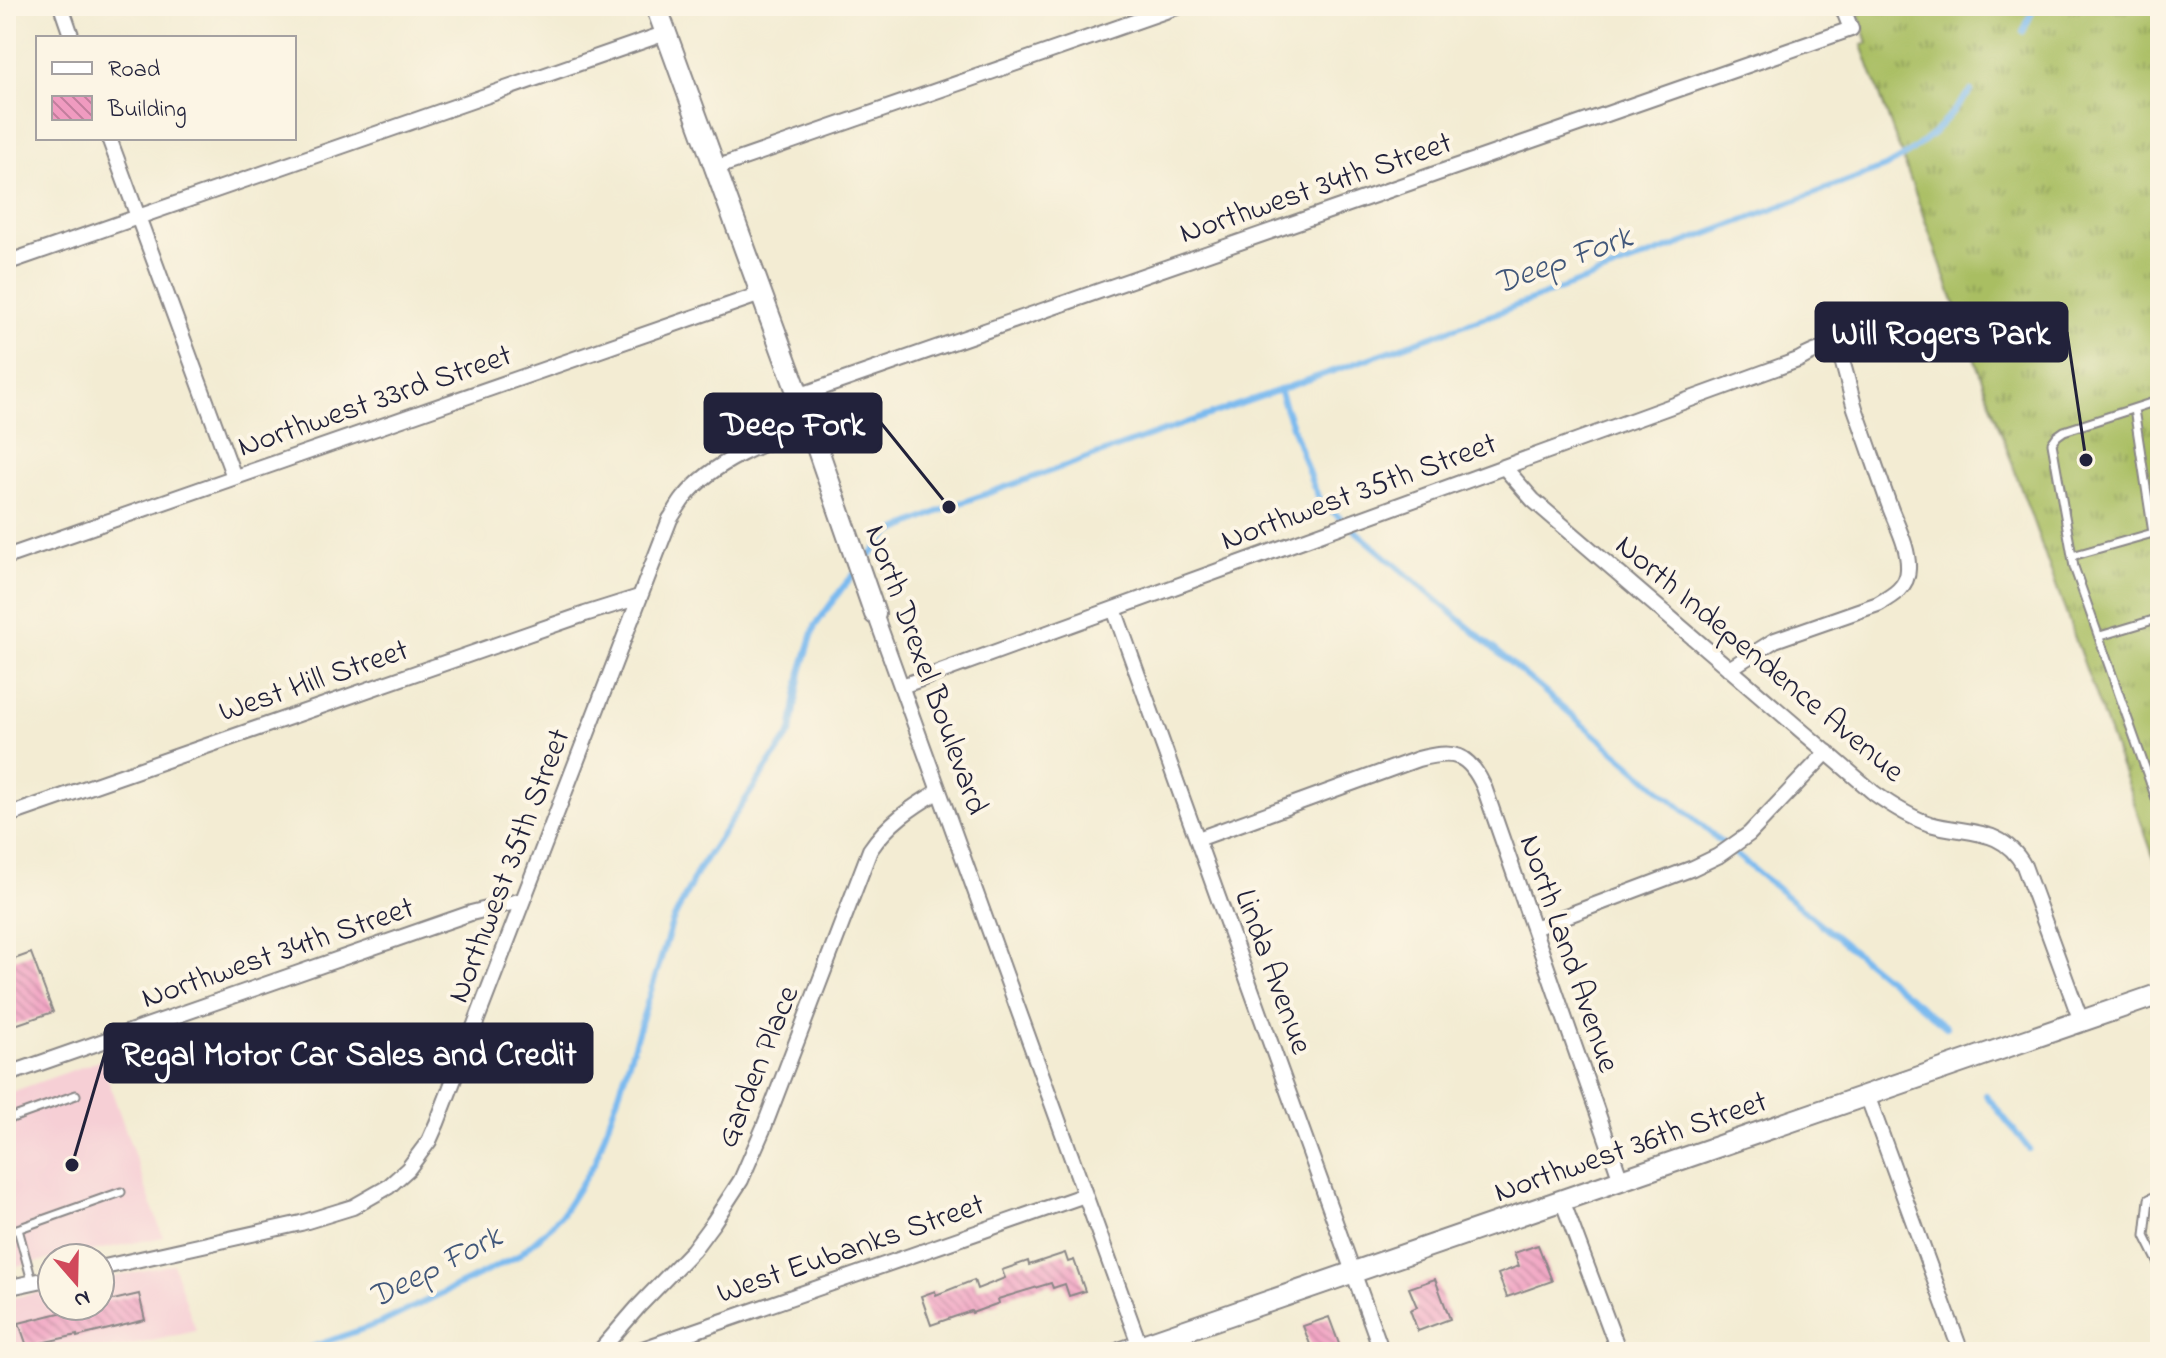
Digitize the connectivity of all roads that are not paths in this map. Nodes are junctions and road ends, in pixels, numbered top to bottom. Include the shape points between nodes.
1 (61, 6) edge
2 (656, 6) edge
3 (1180, 6) edge
4 (1842, 6) edge
5 (666, 33) junction
6 (71, 36) edge
7 (110, 140) edge
8 (715, 168) junction
9 (138, 217) junction
10 (6, 263) edge
11 (761, 294) junction
12 (798, 396) junction
13 (2160, 400) edge
14 (2134, 409) junction
15 (810, 427) junction
16 (1504, 467) junction
17 (234, 477) junction
18 (2156, 532) edge
19 (2072, 556) junction
20 (6, 557) edge
21 (639, 597) junction
22 (1114, 609) junction
23 (875, 614) joint
24 (2160, 618) edge
25 (2100, 636) junction
26 (1729, 669) junction
27 (902, 686) junction
28 (1827, 752) junction
29 (939, 791) junction
30 (2160, 810) edge
31 (6, 816) edge
32 (1198, 839) junction
33 (523, 900) junction
34 (1534, 928) junction
35 (2159, 994) edge
36 (2081, 1021) junction
37 (6, 1075) edge
38 (76, 1095) dead end
39 (1867, 1095) junction
40 (6, 1120) edge
41 (1621, 1180) junction
42 (121, 1192) dead end
43 (2160, 1194) edge
44 (1085, 1195) junction
45 (1562, 1200) junction
46 (18, 1229) junction
47 (6, 1233) edge
48 (116, 1264) edge
49 (2160, 1266) edge
50 (1353, 1271) junction
51 (36, 1281) edge
52 (33, 1282) junction
53 (6, 1288) edge
54 (1134, 1350) edge
55 (599, 1352) edge
56 (634, 1352) edge
57 (1382, 1352) edge
58 (1619, 1352) edge
59 (1961, 1352) edge

1 - 6 street
2 - 5 main road, North Drexel Boulevard
3 - 8 street
4 - 12 street, Northwest 34th Street via 1851,29
5 - 8 main road, North Drexel Boulevard
5 - 9 street
7 - 9 street
8 - 11 main road, North Drexel Boulevard
9 - 10 street
9 - 17 street
11 - 12 main road, North Drexel Boulevard
11 - 17 street, Northwest 33rd Street
12 - 15 main road, North Drexel Boulevard
13 - 14 lane
14 - 18 lane
14 - 19 lane via 2064,431 2052,443
15 - 21 street, Northwest 35th Street via 735,458 694,487 670,519
15 - 23 main road, North Drexel Boulevard
16 - 22 street, Northwest 35th Street
16 - 26 street, North Independence Avenue via 1533,500
16 - 26 street, Northwest 35th Street via 1811,353 1834,351 1842,359 1902,539 1907,577 1893,596 1878,604 1775,640
17 - 20 street, Northwest 33rd Street
18 - 19 lane
19 - 25 lane
21 - 31 street, West Hill Street
21 - 33 street, Northwest 35th Street
22 - 27 street, Northwest 35th Street
22 - 32 street, Linda Avenue
23 - 27 street, North Drexel Boulevard
24 - 25 lane
25 - 30 lane
26 - 28 street, North Independence Avenue
27 - 29 street, North Drexel Boulevard
28 - 34 street via 1745,837 1718,856
28 - 36 street, North Independence Avenue via 1900,811 2012,847 2024,866
29 - 44 street, North Drexel Boulevard
29 - 55 street, Garden Place via 890,824 870,850 755,1150 729,1200 693,1250
32 - 34 street, North Land Avenue via 1418,759 1454,754 1477,773
32 - 50 street, Linda Avenue
33 - 37 street, Northwest 34th Street via 471,913
33 - 48 street, Northwest 35th Street via 429,1141 388,1187 353,1207 301,1223
34 - 41 street, North Land Avenue
35 - 36 main road, Northwest 36th Street
36 - 39 main road, Northwest 36th Street
38 - 40 lane
39 - 41 main road, Northwest 36th Street
39 - 59 street
41 - 45 main road, Northwest 36th Street
42 - 46 lane
43 - 49 lane via 2149,1199 2145,1236
44 - 54 street, North Drexel Boulevard
44 - 56 street, West Eubanks Street
45 - 50 main road, Northwest 36th Street
45 - 58 street
46 - 47 lane
46 - 52 lane
50 - 54 main road, Northwest 36th Street
50 - 57 street, Linda Avenue
51 - 52 street
52 - 53 street

